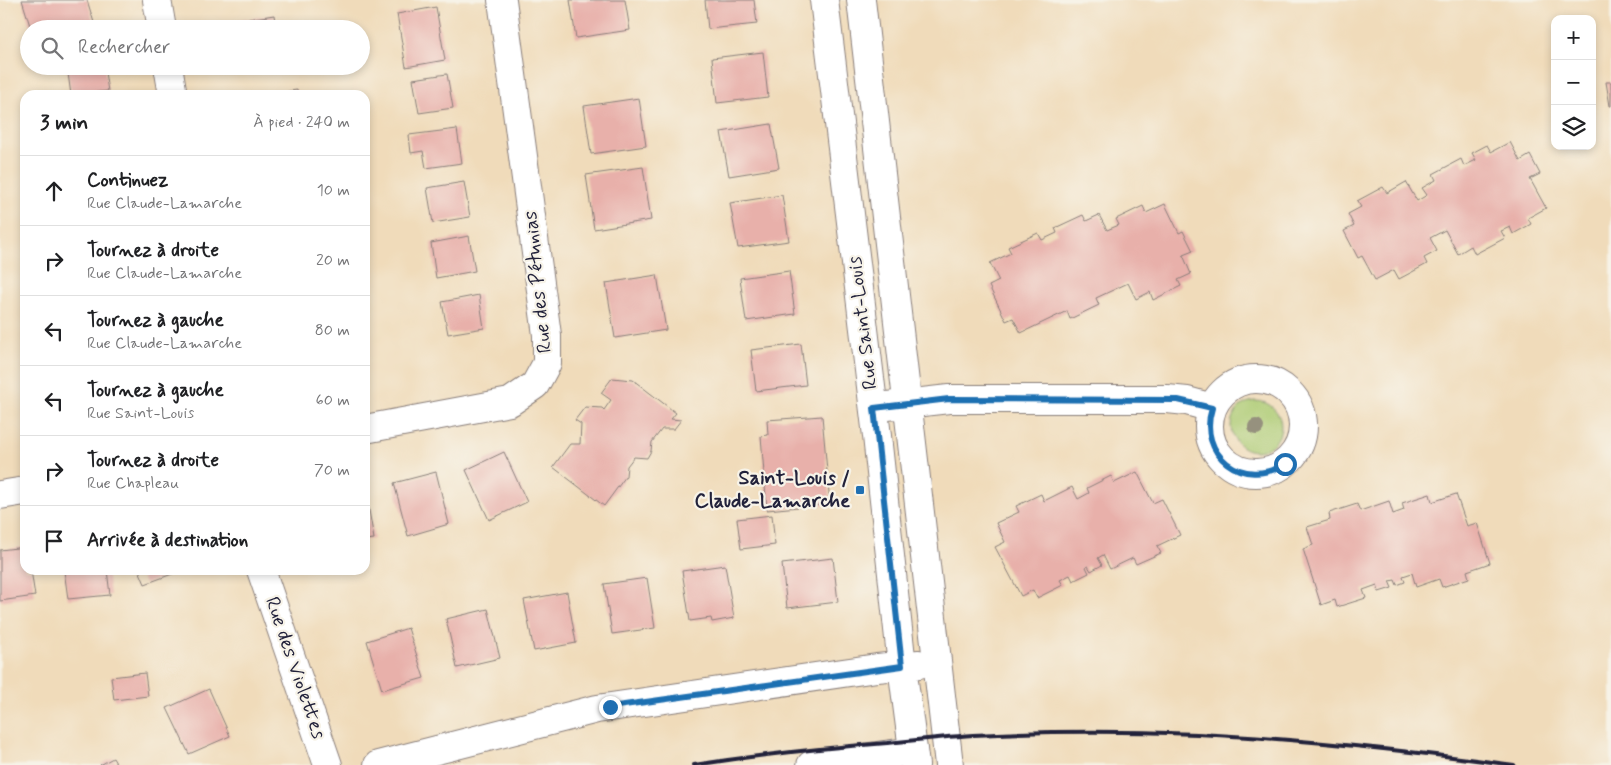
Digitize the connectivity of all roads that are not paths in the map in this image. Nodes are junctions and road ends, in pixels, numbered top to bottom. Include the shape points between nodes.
1 (157, 0) edge
2 (502, 0) edge
3 (824, 0) edge
4 (861, 0) edge
5 (160, 20) edge
6 (170, 75) edge
7 (172, 90) edge
8 (906, 403) junction
9 (874, 408) junction
10 (1212, 408) dead end
11 (370, 428) edge
12 (20, 492) edge
13 (0, 495) edge
14 (263, 575) edge
15 (938, 662) junction
16 (902, 666) junction
17 (914, 758) edge
18 (328, 765) edge
19 (378, 765) edge
20 (811, 765) edge
21 (949, 765) edge

1 - 5 street
2 - 11 street, Rue des Pétunias via 547,335 547,363 535,385 510,402
3 - 9 street, Rue Saint-Louis
4 - 8 street, Rue Saint-Louis
6 - 7 street
8 - 9 street
8 - 10 street via 972,398 1167,399
8 - 15 street, Rue Saint-Louis
9 - 16 street, Rue Saint-Louis
12 - 13 street
14 - 18 street, Rue des Violettes
15 - 16 street
15 - 21 street, Rue Saint-Louis
16 - 17 street, Rue Saint-Louis
16 - 19 street via 597,709
17 - 20 street

